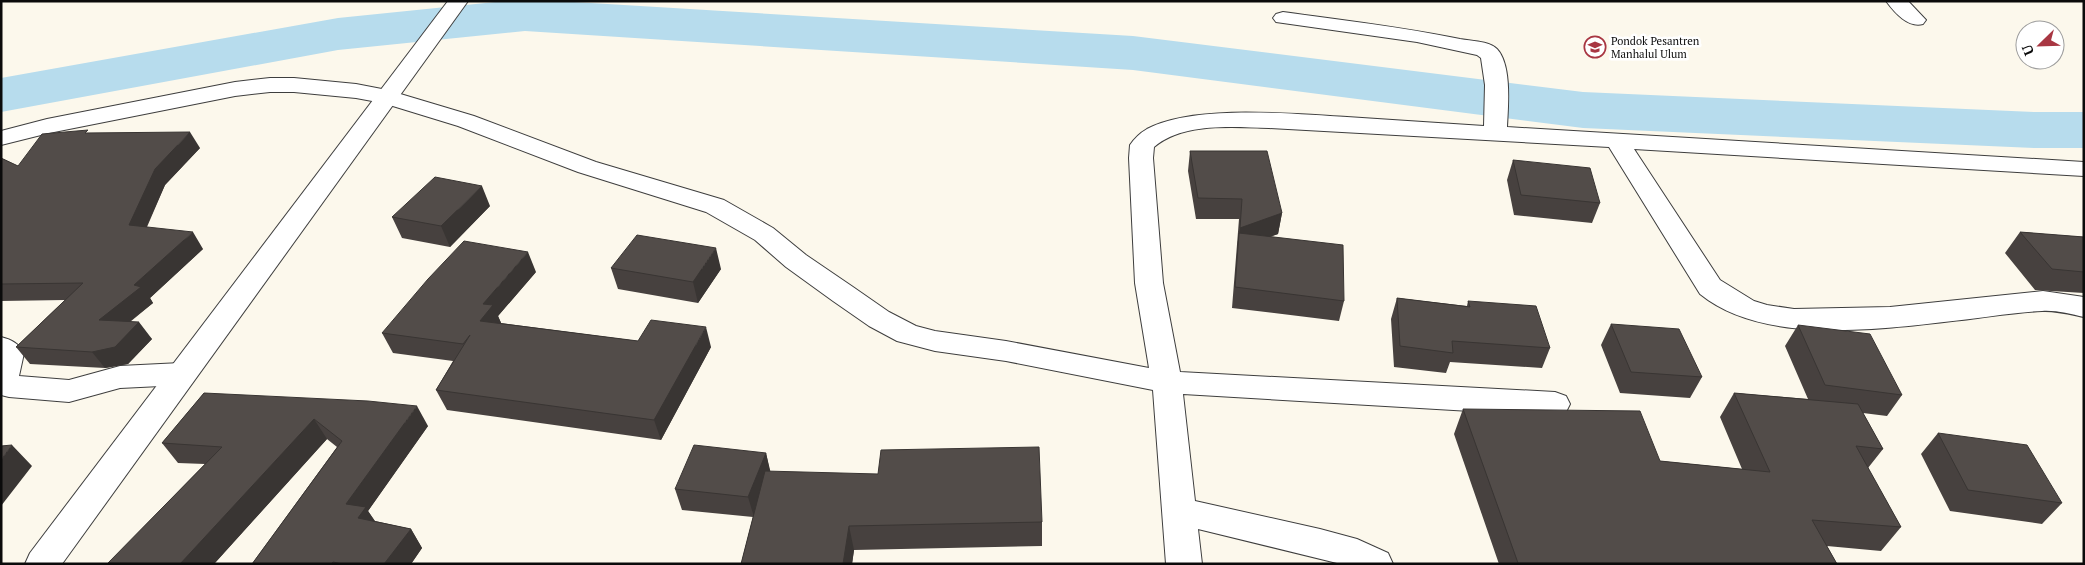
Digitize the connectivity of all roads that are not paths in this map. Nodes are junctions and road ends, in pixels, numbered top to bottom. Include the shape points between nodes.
1 (458, 1) edge
2 (1896, 1) edge
3 (1283, 18) dead end
4 (1916, 20) dead end
5 (387, 97) junction
6 (1495, 134) junction
7 (1, 138) edge
8 (1617, 141) junction
9 (2084, 169) edge
10 (2084, 306) edge
11 (1, 347) edge
12 (182, 374) junction
13 (1167, 382) junction
14 (1555, 404) dead end
15 (1179, 511) junction
16 (42, 564) edge
17 (1184, 564) edge
18 (1376, 564) edge

1 - 5 street
2 - 4 street
3 - 6 street via 1484,50 1492,58
5 - 7 street via 337,88 270,86 189,97
5 - 12 street
5 - 13 street via 466,121 587,168 715,206 764,234 796,261 906,334
6 - 8 street
6 - 13 street via 1307,122 1224,121 1171,128 1146,140 1142,145 1141,158 1150,283
8 - 9 street
8 - 10 street via 1710,287 1732,302 1756,312 1806,319 1889,318 2043,301
11 - 12 street via 9,353 4,374 5,384 9,386 68,391 120,377
12 - 16 street
13 - 14 street
13 - 15 street
15 - 17 street
15 - 18 street via 1320,543 1357,554

